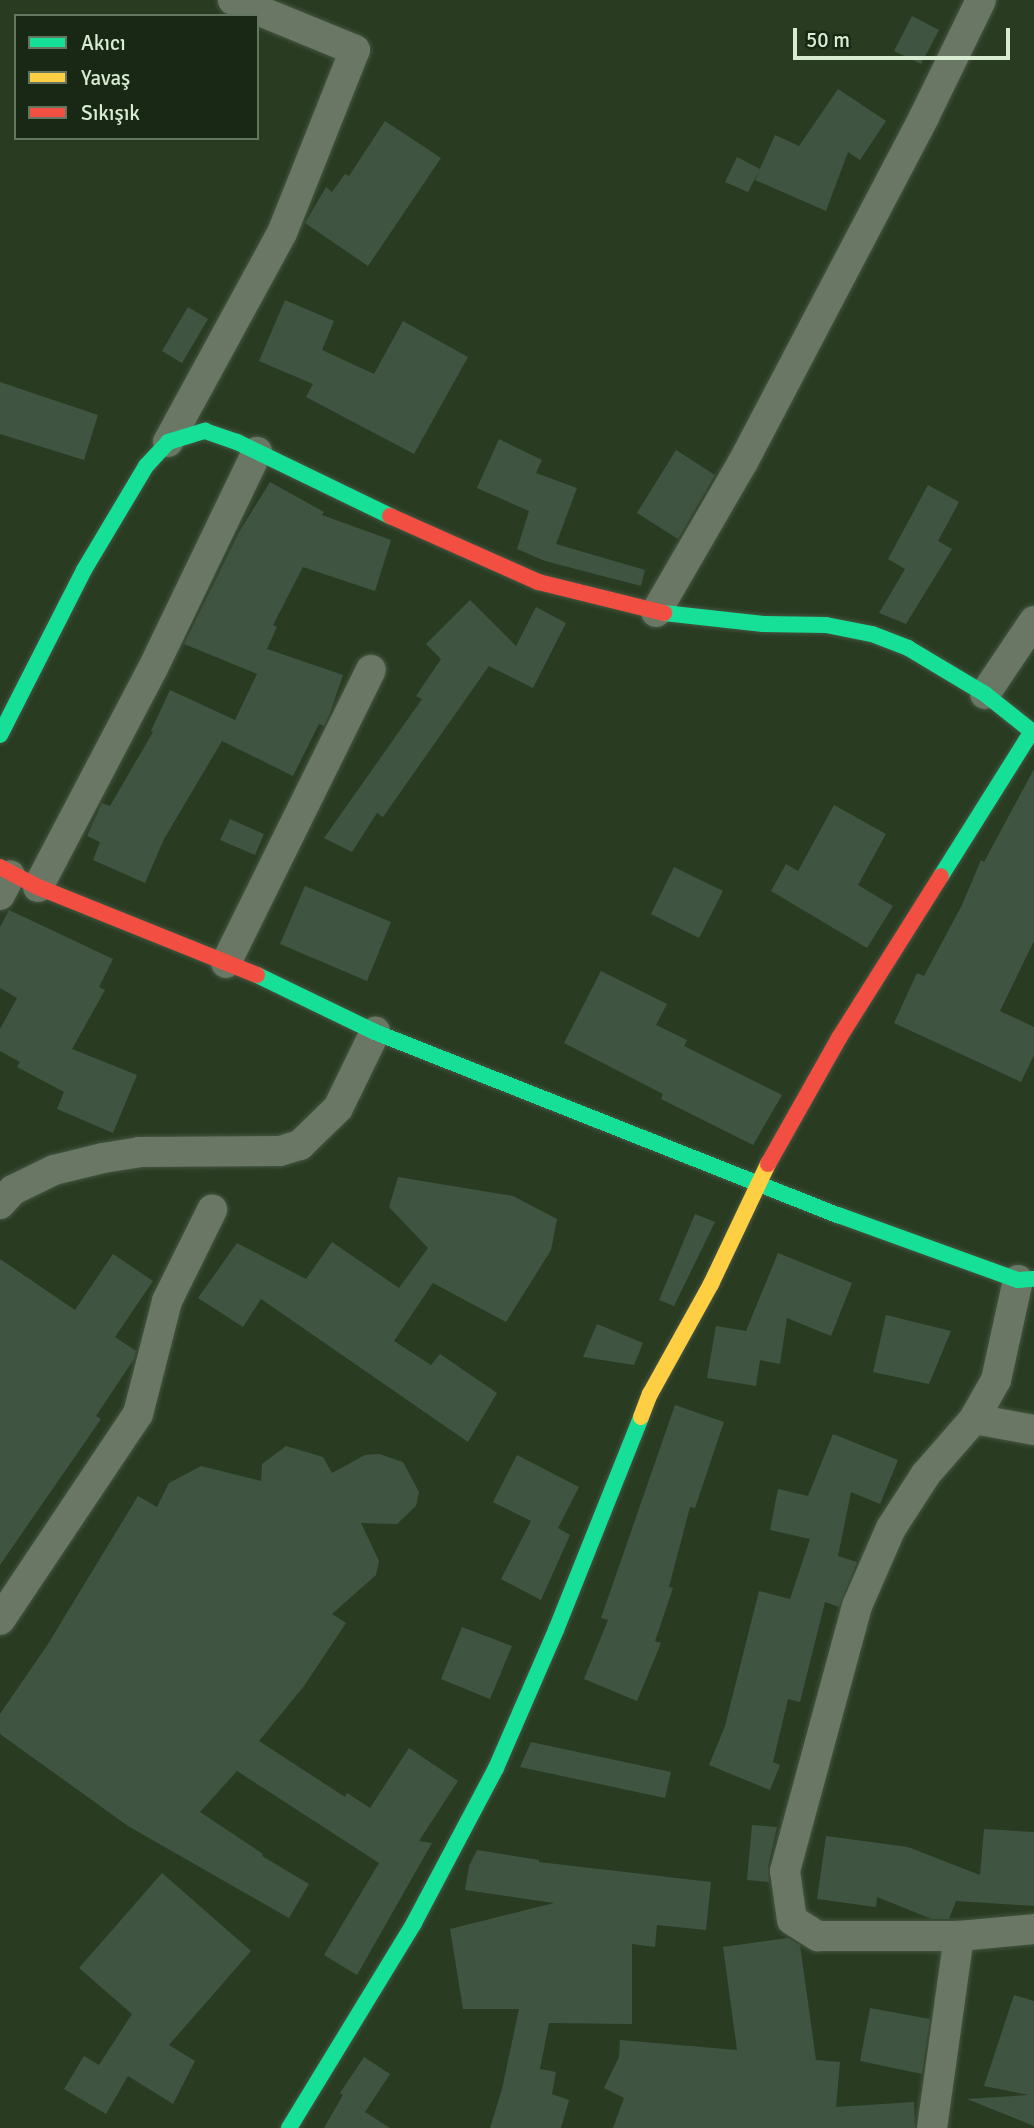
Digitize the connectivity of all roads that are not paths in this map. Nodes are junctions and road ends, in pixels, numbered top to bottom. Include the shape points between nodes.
1 (233, 0) edge
2 (981, 0) edge
3 (167, 442) junction
4 (257, 452) junction
5 (656, 612) junction
6 (1034, 621) edge
7 (371, 670) dead end
8 (985, 694) junction
9 (1033, 732) edge
10 (0, 735) edge
11 (4, 879) edge
12 (38, 887) junction
13 (226, 963) junction
14 (376, 1032) junction
15 (757, 1183) junction
16 (0, 1205) edge
17 (212, 1210) dead end
18 (1026, 1279) edge
19 (974, 1419) junction
20 (1034, 1430) edge
21 (0, 1620) edge
22 (1034, 1929) edge
23 (959, 1936) junction
24 (289, 2128) edge
25 (932, 2128) edge

1 - 3 street via 355,50 282,233
2 - 5 street via 743,462
3 - 4 street via 205,431
3 - 10 street via 146,466 84,570
4 - 5 street via 538,582
4 - 12 street via 153,668
5 - 8 street via 763,624 826,625 872,634 908,648
6 - 8 street
7 - 13 street
8 - 9 street
9 - 15 street via 839,1038
11 - 12 street
12 - 13 street
13 - 14 street
14 - 15 street
14 - 16 street via 338,1108 300,1145 280,1151 139,1152 103,1157 54,1170 13,1190
15 - 18 street
15 - 24 street via 711,1284 650,1394 496,1768 414,1923
17 - 21 street via 167,1301 138,1413
18 - 19 street via 996,1380
19 - 20 street
19 - 23 street via 926,1474 891,1528 856,1606 785,1871 792,1920 818,1936
22 - 23 street
23 - 25 street

